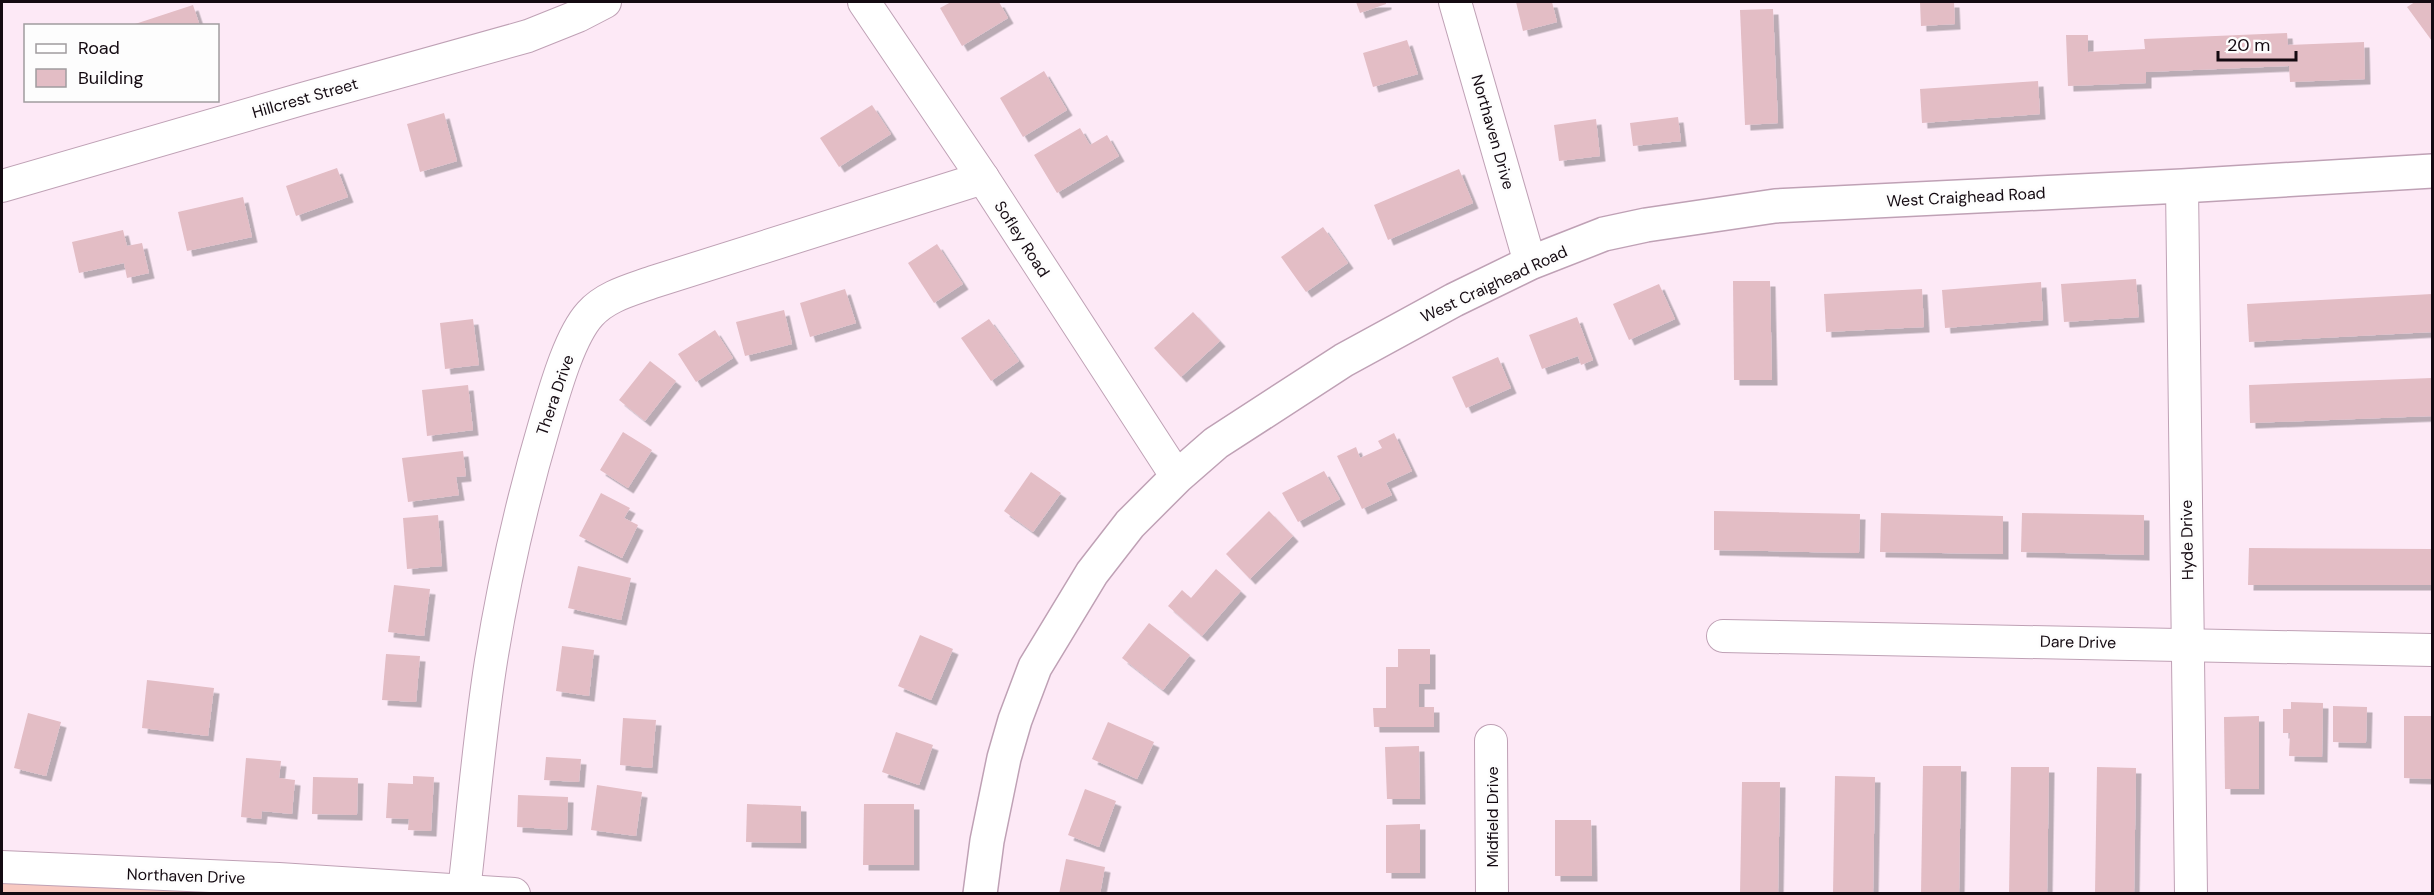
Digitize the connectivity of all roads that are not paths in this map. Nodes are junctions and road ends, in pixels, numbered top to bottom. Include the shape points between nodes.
1 (605, 2) edge
2 (864, 2) edge
3 (1455, 2) edge
4 (2433, 171) edge
5 (983, 178) junction
6 (2, 186) edge
7 (2182, 186) junction
8 (1530, 263) junction
9 (1177, 477) junction
10 (1723, 636) dead end
11 (2188, 644) junction
12 (2433, 650) edge
13 (1491, 741) dead end
14 (2, 867) edge
15 (464, 891) junction
16 (514, 894) edge
17 (980, 894) edge
18 (1492, 894) edge
19 (2191, 894) edge

1 - 6 street, Hillcrest Street via 528,36
2 - 5 street, Sofley Road
3 - 8 street, Northaven Drive
4 - 7 street, West Craighead Road
5 - 9 street, Sofley Road
5 - 15 street, Thera Drive via 653,282 617,295 588,315 576,335 552,399 506,578 490,664
7 - 8 street, West Craighead Road via 1775,206 1604,234
7 - 11 street, Hyde Drive
8 - 9 street, West Craighead Road via 1344,360 1216,443
9 - 17 street, West Craighead Road via 1130,524 1092,573 1035,667 1004,758
10 - 11 street, Dare Drive
11 - 12 street, Dare Drive
11 - 19 street, Hyde Drive
13 - 18 street, Midfield Drive
14 - 15 street, Northaven Drive
15 - 16 street, Northaven Drive

